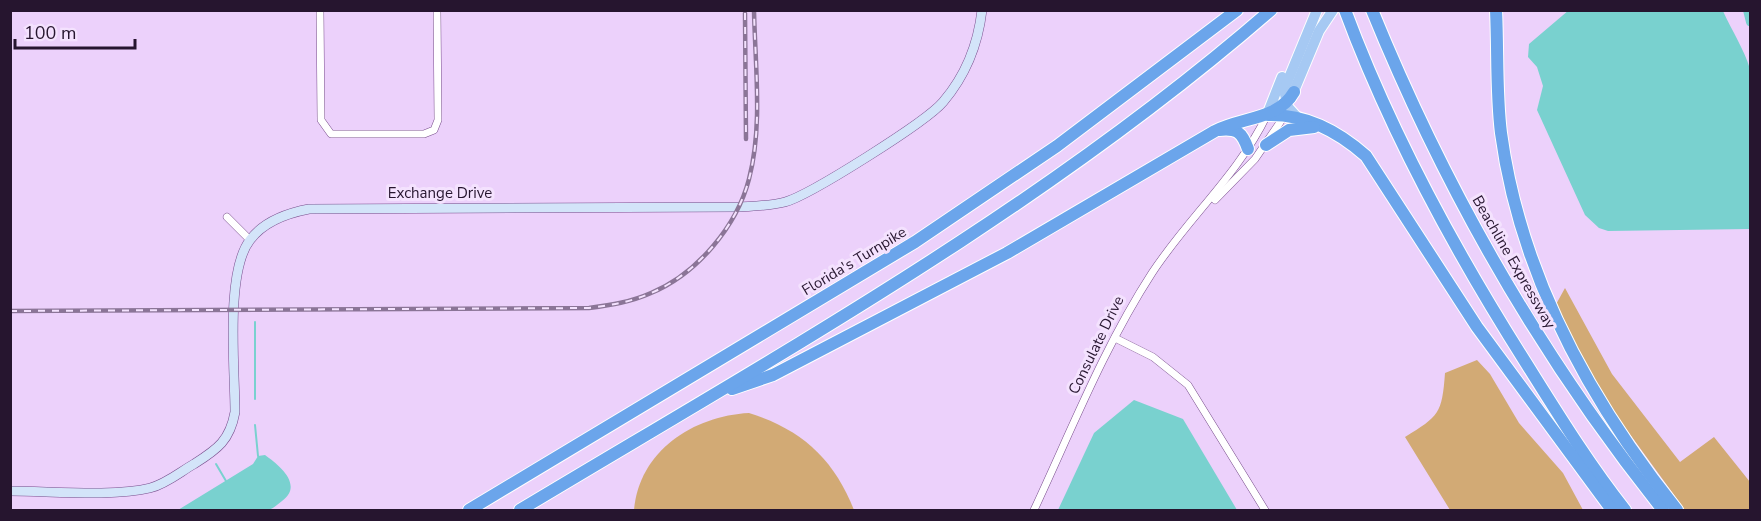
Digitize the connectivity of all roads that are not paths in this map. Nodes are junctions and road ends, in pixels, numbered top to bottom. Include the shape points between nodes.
1 (320, 10) edge
2 (437, 10) edge
3 (982, 10) edge
4 (1237, 10) edge
5 (1272, 10) edge
6 (1317, 10) edge
7 (1333, 10) edge
8 (1345, 10) edge
9 (1372, 10) edge
10 (1496, 10) edge
11 (1294, 92) joint
12 (1286, 108) junction
13 (1267, 115) junction
14 (1328, 130) junction
15 (1215, 131) junction
16 (1266, 145) junction
17 (1248, 149) junction
18 (1206, 207) junction
19 (227, 217) dead end
20 (249, 240) junction
21 (1115, 338) junction
22 (711, 396) junction
23 (10, 491) edge
24 (469, 510) edge
25 (520, 510) edge
26 (1034, 510) edge
27 (1265, 510) edge
28 (1612, 510) edge
29 (1625, 510) edge
30 (1663, 510) edge
31 (1677, 510) edge

1 - 2 street via 321,120 325,128 331,134 424,134 434,130 438,120
3 - 20 street, Exchange Drive via 972,57 942,104 810,192 786,202 739,207 309,209 289,213
4 - 24 highway, Florida's Turnpike via 1057,146 933,230
5 - 22 highway via 1133,123 1015,207 924,268
6 - 12 main road via 1285,86
6 - 13 main road, Consulate Drive via 1294,45
7 - 11 main road via 1319,31
8 - 29 highway via 1400,137 1463,259 1576,444
9 - 30 highway, Beachline Expressway via 1431,141 1500,271 1574,389
10 - 31 highway via 1501,131 1513,202 1529,256 1557,322 1593,389 1636,457
11 - 12 highway
12 - 13 highway
12 - 14 highway via 1298,118
12 - 16 street, Consulate Drive
13 - 15 highway via 1231,122
13 - 17 street, Consulate Drive
14 - 16 highway via 1295,128
14 - 28 highway via 1348,140 1376,170 1478,327
15 - 17 highway via 1240,132
15 - 22 highway via 1007,253 773,375
16 - 18 street, Consulate Drive
17 - 18 street, Consulate Drive
18 - 21 street, Consulate Drive via 1153,271
19 - 20 street
20 - 23 street via 235,284 235,412 232,430 225,441 211,454 151,488
21 - 26 street, Consulate Drive
21 - 27 street via 1153,357 1188,385
22 - 25 highway

